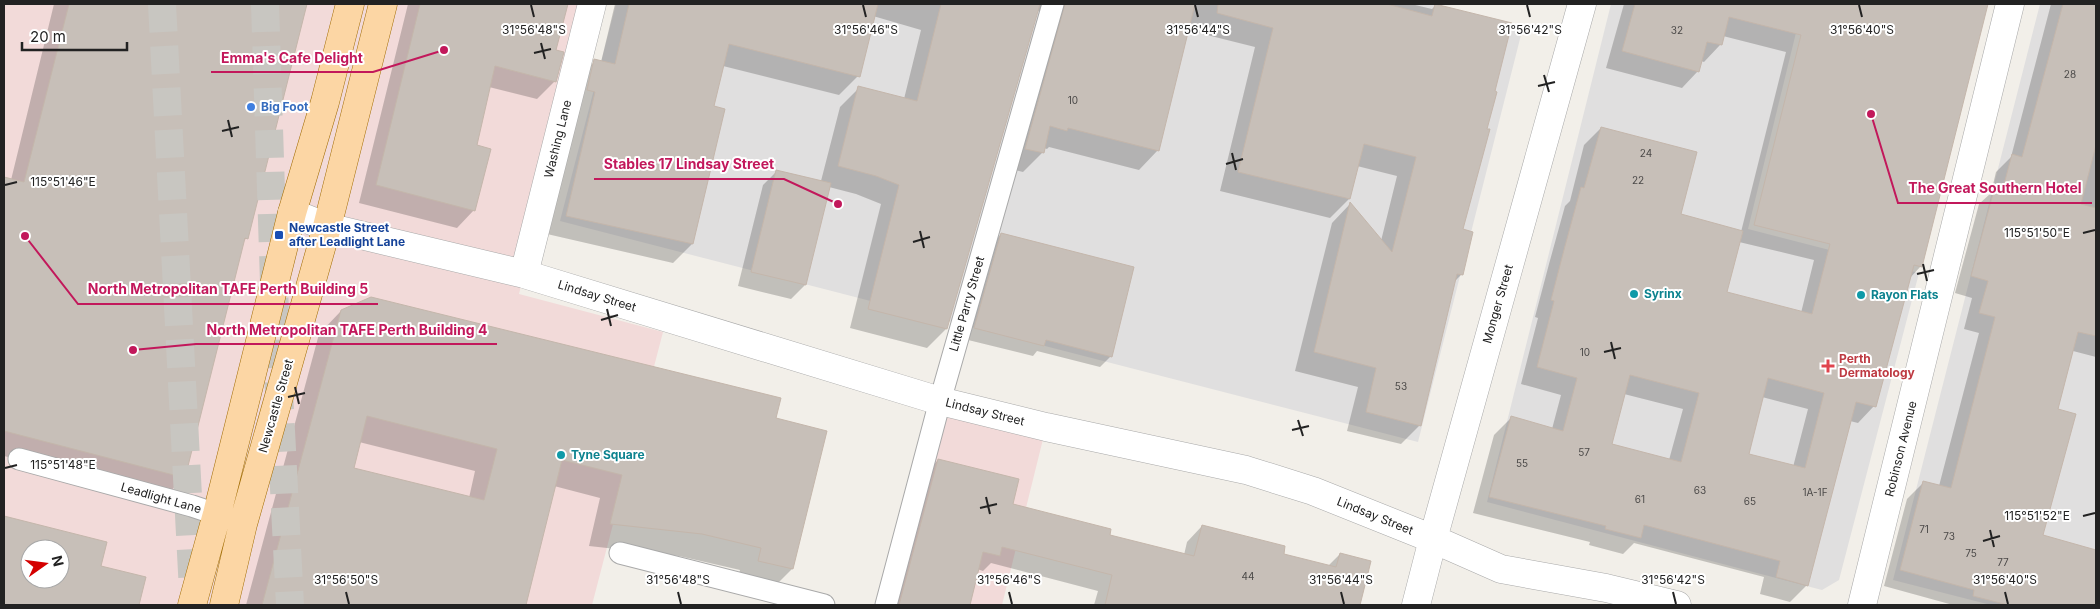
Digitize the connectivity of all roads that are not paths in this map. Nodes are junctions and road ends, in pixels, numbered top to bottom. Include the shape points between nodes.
1 (350, 4) edge
2 (383, 4) edge
3 (592, 4) edge
4 (1053, 4) edge
5 (1580, 4) edge
6 (2010, 4) edge
7 (292, 213) junction
8 (327, 227) junction
9 (524, 274) junction
10 (940, 401) junction
11 (19, 459) dead end
12 (217, 514) junction
13 (244, 524) junction
14 (1433, 539) junction
15 (620, 553) dead end
16 (1867, 604) edge
17 (192, 605) edge
18 (224, 605) edge
19 (824, 605) edge
20 (886, 605) edge
21 (1416, 605) edge
22 (1677, 605) edge

1 - 7 main road
2 - 8 main road, Newcastle Street
3 - 9 street, Washing Lane
4 - 10 lane, Little Parry Street
5 - 14 street, Monger Street
6 - 16 street, Robinson Avenue
7 - 8 street, Lindsay Street
7 - 12 main road
8 - 9 street, Lindsay Street
8 - 13 main road, Newcastle Street
9 - 10 street, Lindsay Street
10 - 14 street, Lindsay Street via 1246,470 1313,491
10 - 20 lane, Little Parry Street
11 - 12 lane, Leadlight Lane
12 - 13 lane, Leadlight Lane
12 - 17 main road
13 - 18 main road, Newcastle Street
14 - 21 street, Monger Street
14 - 22 street, Lindsay Street via 1501,569
15 - 19 lane

